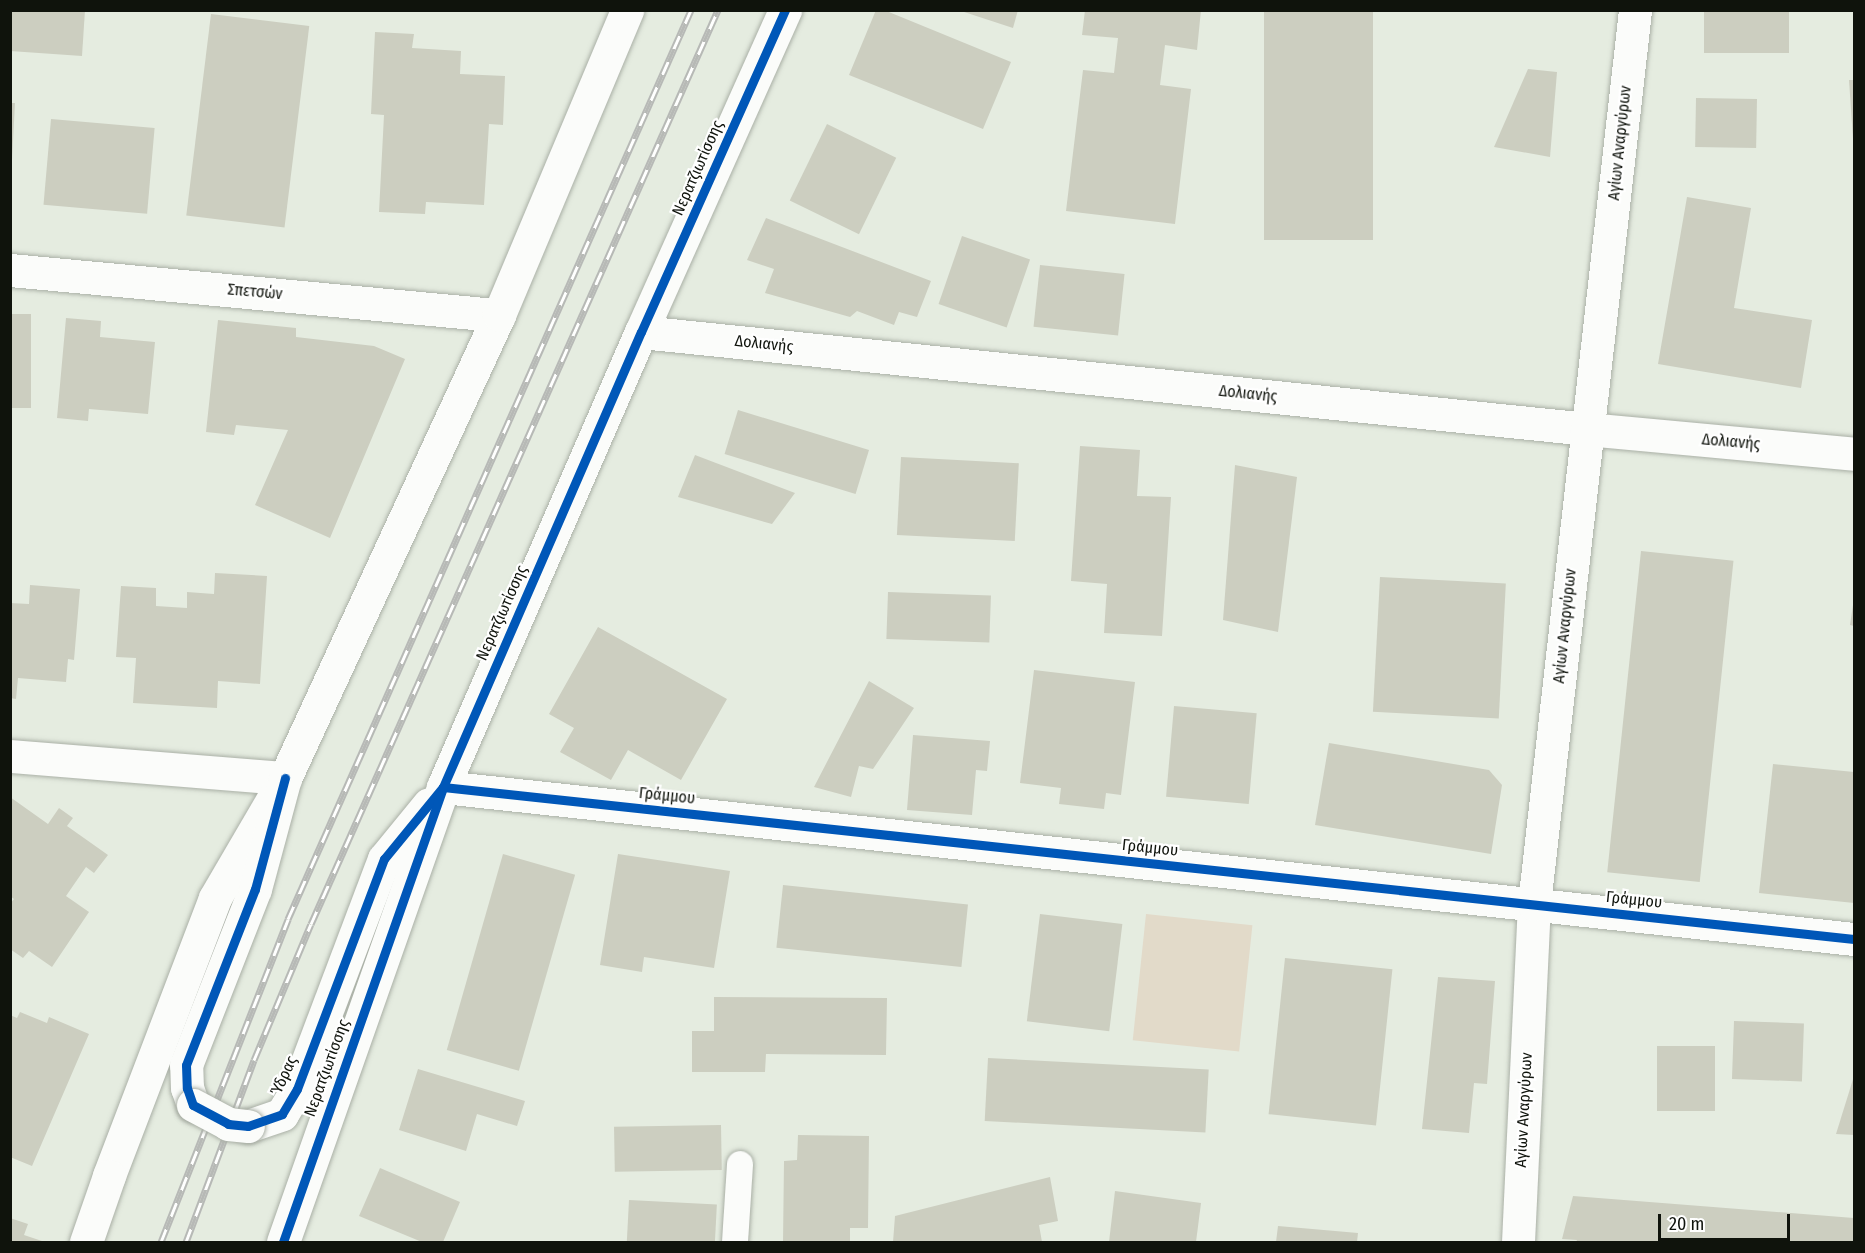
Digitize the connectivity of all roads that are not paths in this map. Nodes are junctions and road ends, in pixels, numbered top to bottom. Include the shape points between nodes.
1 (627, 10) edge
2 (785, 10) edge
3 (1635, 10) edge
4 (10, 270) edge
5 (499, 315) junction
6 (641, 332) junction
7 (1587, 429) junction
8 (1854, 454) edge
9 (10, 756) edge
10 (285, 778) junction
11 (443, 787) junction
12 (1534, 904) junction
13 (1854, 939) edge
14 (740, 1164) dead end
15 (86, 1242) edge
16 (283, 1242) edge
17 (735, 1242) edge
18 (1518, 1242) edge

1 - 5 street
2 - 6 street, Νερατζιωτίσσης
3 - 7 street, Αγίων Αναργύρων
4 - 5 street, Σπετσών
5 - 10 street
6 - 7 street, Δολιανής
6 - 11 street, Νερατζιωτίσσης
7 - 8 street, Δολιανής
7 - 12 street, Αγίων Αναργύρων
9 - 10 street
10 - 11 street, Ύδρας, bridge via 255,890 186,1065 193,1105 228,1124 248,1126 282,1114 297,1089 384,859
10 - 15 street via 215,898
11 - 12 street, Γράμμου
11 - 16 street, Νερατζιωτίσσης
12 - 13 street, Γράμμου
12 - 18 street, Αγίων Αναργύρων
14 - 17 lane

